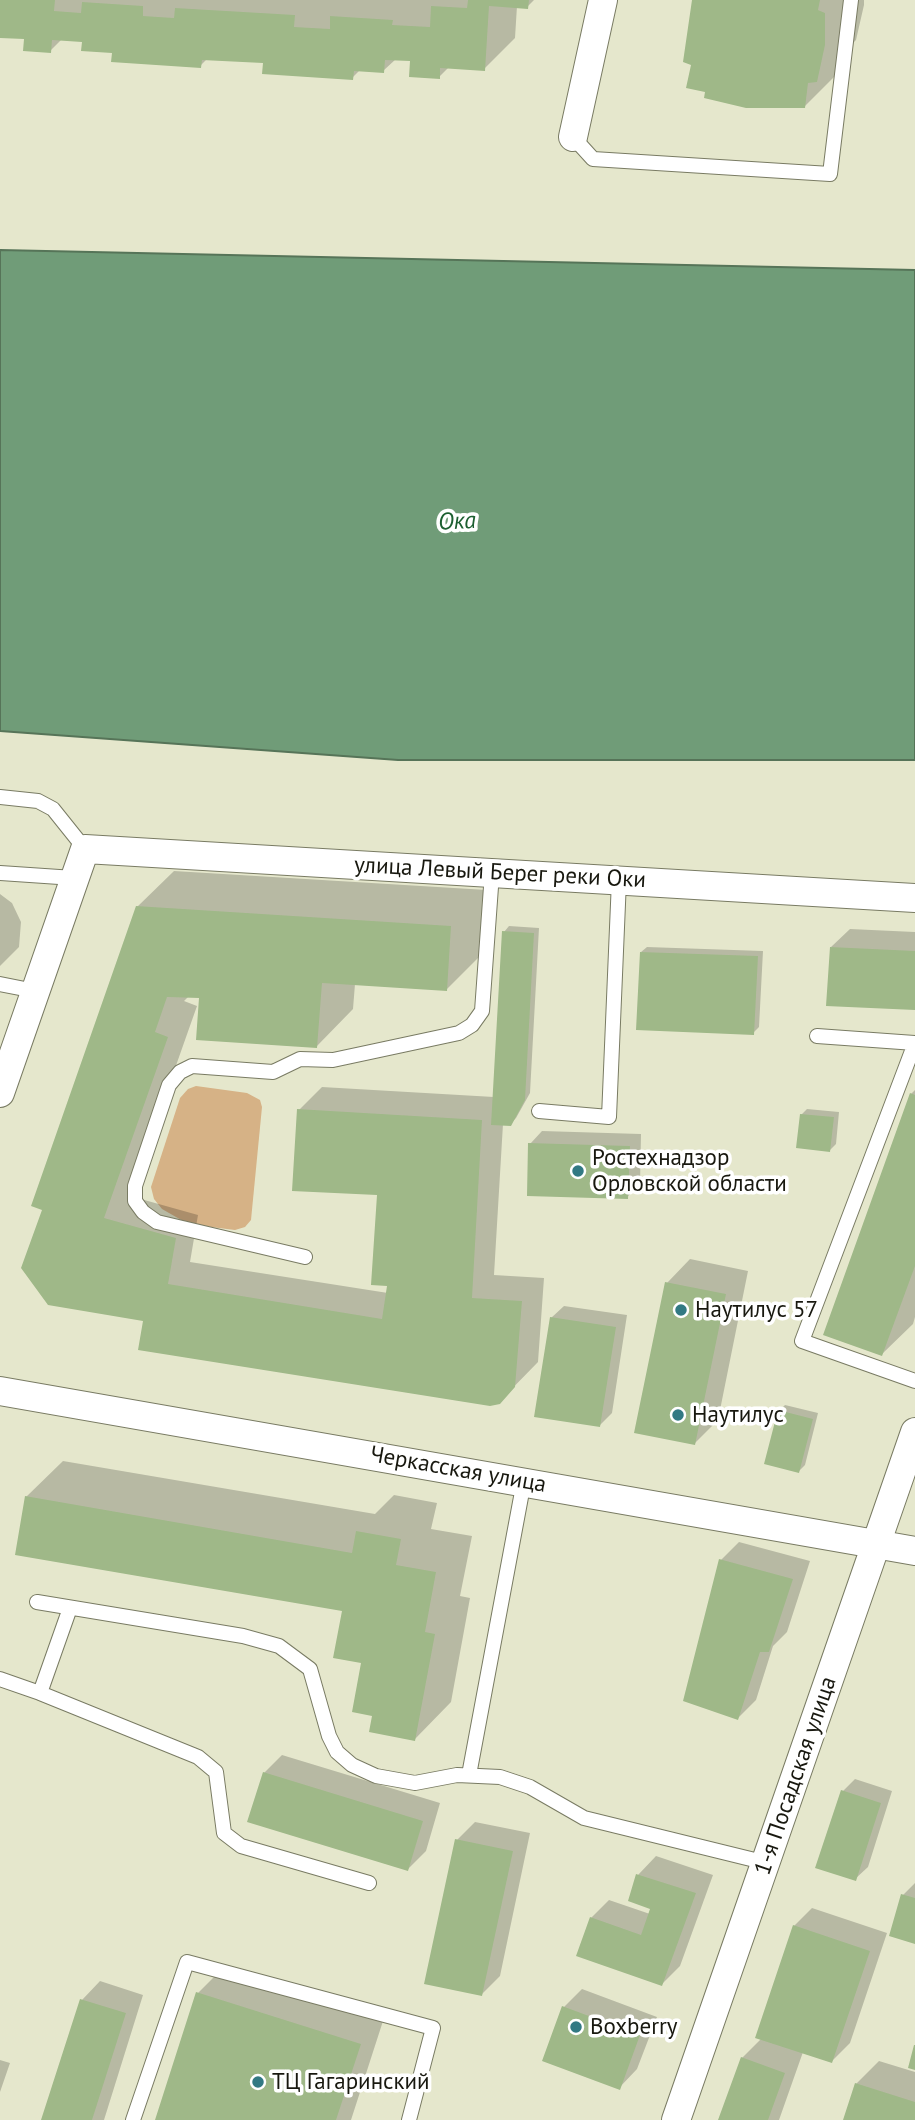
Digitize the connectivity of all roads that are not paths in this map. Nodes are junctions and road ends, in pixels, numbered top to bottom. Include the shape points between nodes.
1 (603, 0) edge
2 (851, 0) edge
3 (573, 137) joint
4 (0, 797) edge
5 (85, 849) junction
6 (0, 873) edge
7 (492, 873) junction
8 (74, 878) junction
9 (619, 880) junction
10 (915, 898) edge
11 (0, 984) edge
12 (35, 991) junction
13 (817, 1036) dead end
14 (915, 1043) edge
15 (0, 1093) edge
16 (539, 1111) dead end
17 (305, 1257) dead end
18 (915, 1381) edge
19 (0, 1391) edge
20 (915, 1432) edge
21 (524, 1481) junction
22 (874, 1543) junction
23 (915, 1551) edge
24 (37, 1602) dead end
25 (70, 1608) junction
26 (0, 1679) edge
27 (40, 1693) junction
28 (469, 1775) junction
29 (767, 1863) junction
30 (369, 1883) dead end
31 (133, 2120) edge
32 (409, 2120) edge
33 (676, 2120) edge

1 - 3 street
2 - 3 lane via 830,174 593,159
4 - 5 lane via 38,801 52,809
5 - 7 street, улица Левый Берег реки Оки
5 - 8 street
6 - 8 lane
7 - 9 street, улица Левый Берег реки Оки
7 - 17 lane via 482,1011 472,1026 459,1033 333,1060 300,1059 273,1072 192,1066 169,1085 135,1186 135,1201 143,1212 157,1222
8 - 12 street
9 - 10 street, улица Левый Берег реки Оки
9 - 16 lane via 609,1117
11 - 12 lane
12 - 15 street
13 - 14 lane
14 - 18 lane via 803,1341
19 - 21 street, Черкасская улица
20 - 22 street, 1-я Посадская улица
21 - 22 street, Черкасская улица
21 - 28 lane
22 - 23 street, Черкасская улица
22 - 29 street, 1-я Посадская улица
24 - 25 lane
25 - 27 lane
25 - 28 lane via 279,1646 310,1669 329,1736 337,1752 352,1765 376,1776 415,1783
26 - 27 lane
27 - 30 lane via 198,1758 216,1772 224,1833 241,1846
28 - 29 lane via 500,1777 530,1787 584,1818
29 - 33 street, 1-я Посадская улица
31 - 32 lane via 187,1962 433,2028

